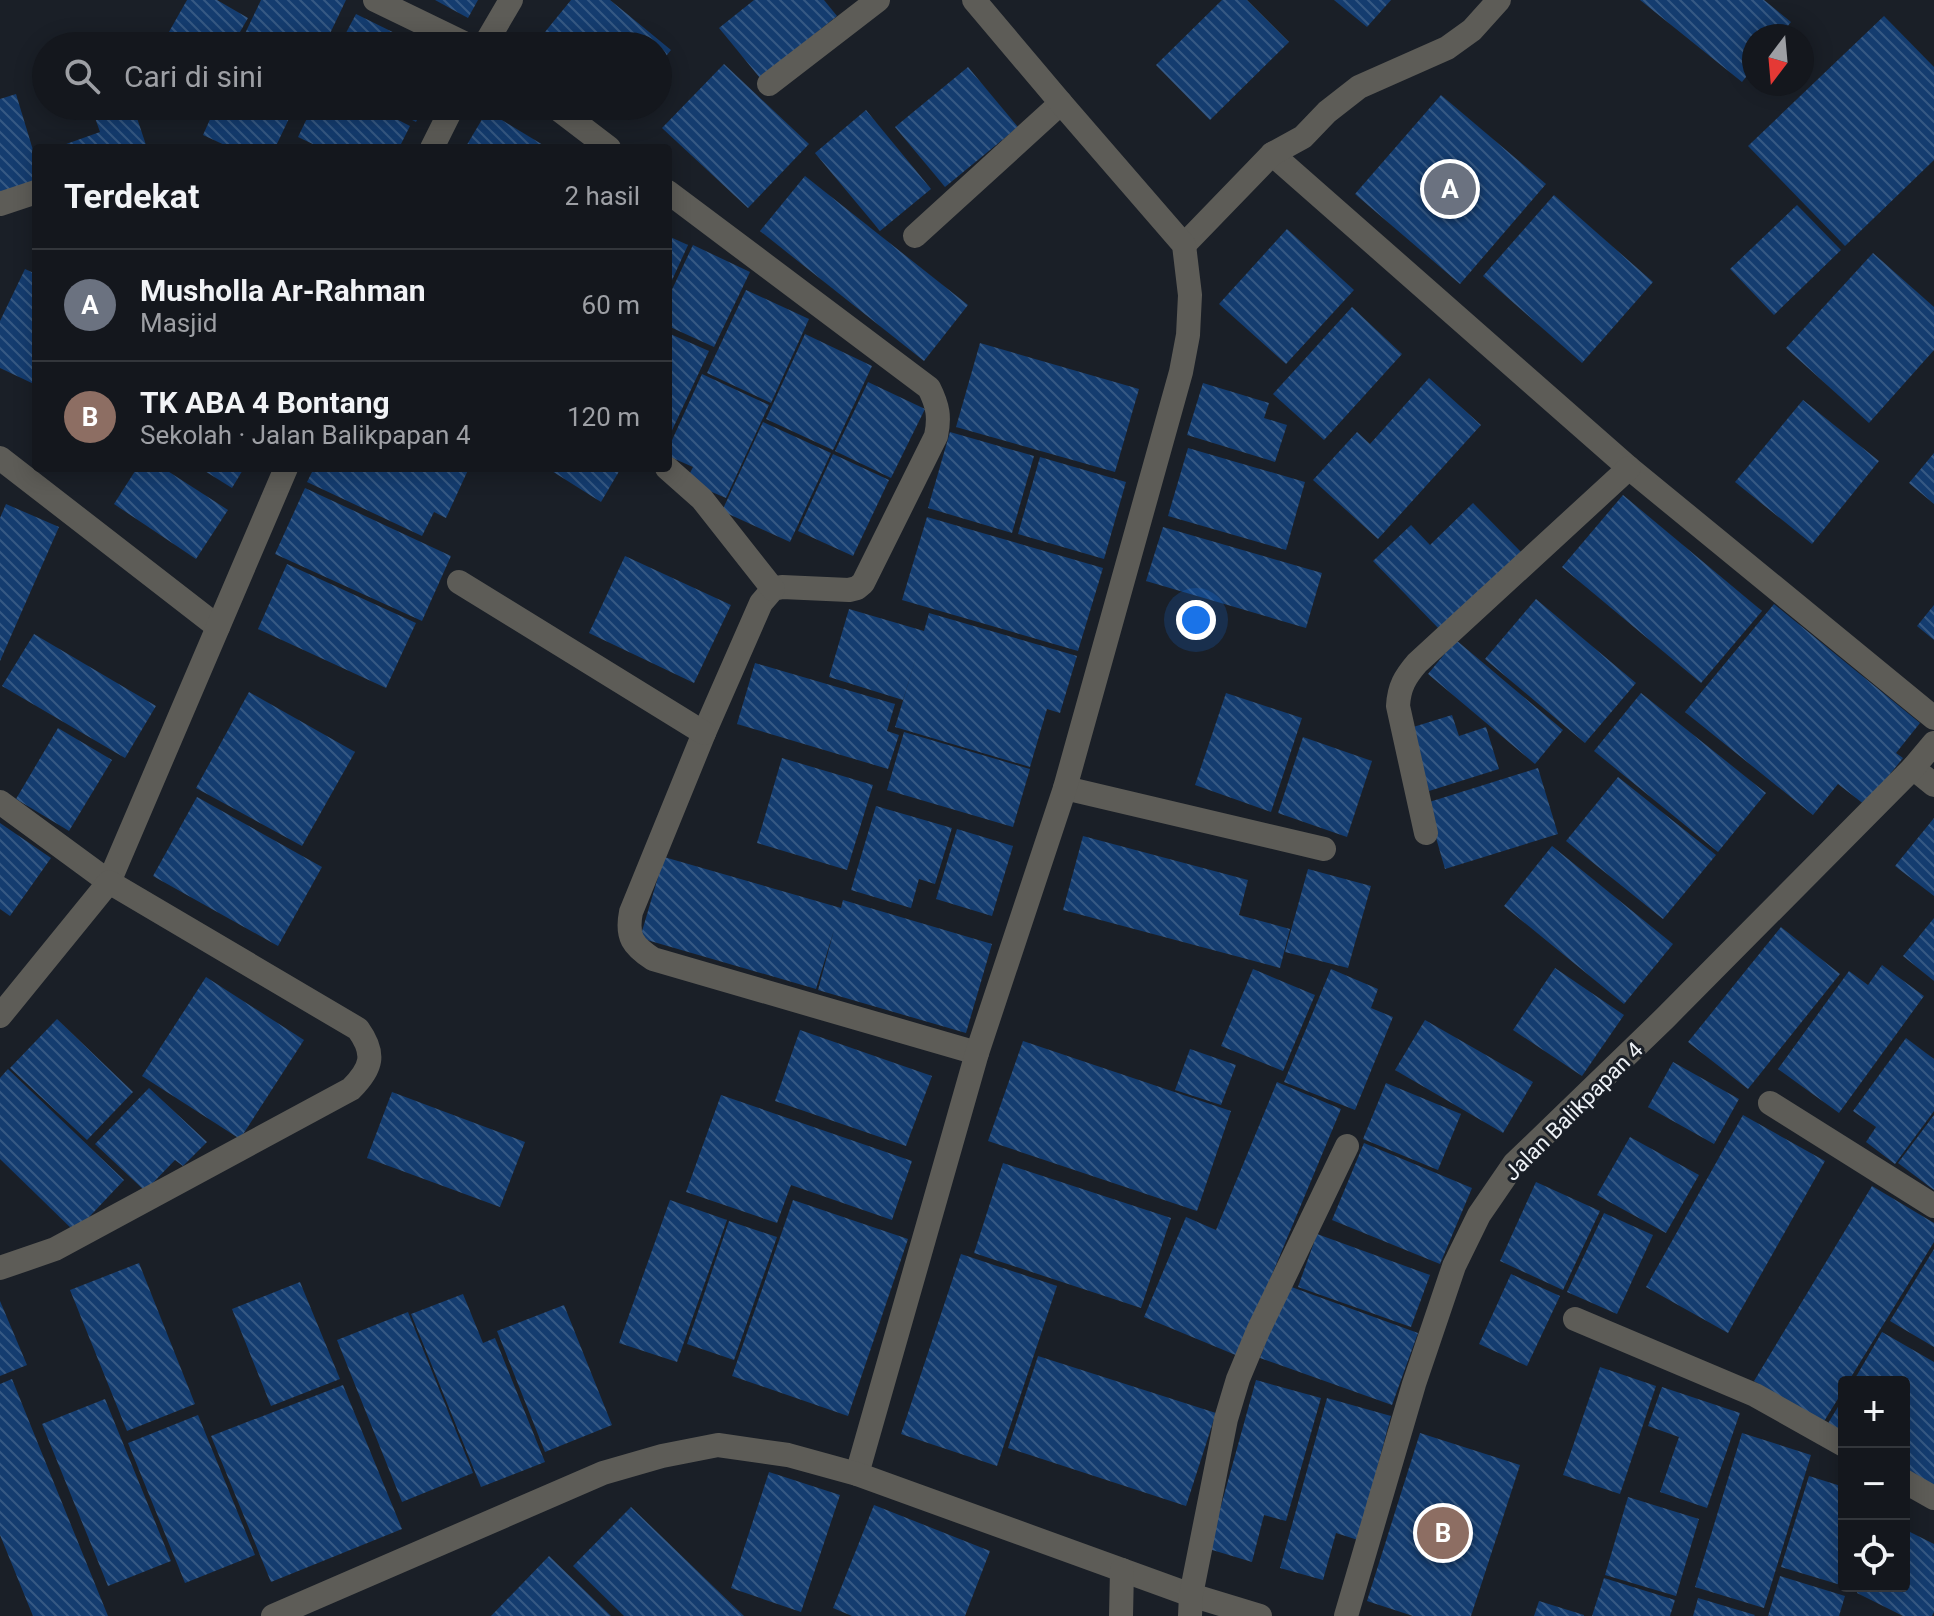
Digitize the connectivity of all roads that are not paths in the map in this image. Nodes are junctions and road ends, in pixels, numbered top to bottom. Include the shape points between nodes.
1 (375, 0) edge
2 (511, 0) edge
3 (878, 0) edge
4 (974, 0) edge
5 (1499, 0) edge
6 (441, 32) edge
7 (492, 32) edge
8 (769, 84) dead end
9 (1061, 103) junction
10 (446, 120) edge
11 (572, 120) edge
12 (434, 144) edge
13 (604, 144) edge
14 (1272, 154) junction
15 (32, 193) edge
16 (672, 195) edge
17 (0, 204) edge
18 (915, 236) dead end
19 (1184, 245) junction
20 (0, 458) edge
21 (1629, 468) junction
22 (284, 472) edge
23 (672, 472) edge
24 (459, 582) dead end
25 (773, 589) junction
26 (218, 627) junction
27 (1934, 718) edge
28 (704, 733) junction
29 (1934, 743) edge
30 (1913, 768) junction
31 (1934, 785) edge
32 (1065, 788) junction
33 (0, 802) edge
34 (1426, 833) dead end
35 (1324, 849) dead end
36 (109, 882) junction
37 (0, 1016) edge
38 (977, 1053) junction
39 (1770, 1103) dead end
40 (1347, 1146) dead end
41 (1934, 1206) edge
42 (0, 1268) edge
43 (1575, 1319) dead end
44 (1838, 1442) edge
45 (857, 1474) junction
46 (1910, 1484) edge
47 (1934, 1498) edge
48 (1122, 1570) junction
49 (1191, 1606) edge
50 (282, 1614) edge
51 (1121, 1616) edge
52 (1260, 1616) edge
53 (1346, 1616) edge

1 - 6 street
2 - 7 street
3 - 8 street
4 - 9 street
5 - 14 street via 1447,48 1359,87 1303,137
9 - 18 street
9 - 19 street
10 - 12 street
11 - 13 street
14 - 19 street
14 - 21 street
15 - 17 street
16 - 25 street via 929,388 937,404 936,436 863,583 849,590
19 - 32 street via 1190,295 1181,372
20 - 26 street
21 - 27 street
21 - 34 street via 1405,676 1398,706
22 - 26 street
23 - 25 street via 702,499
24 - 28 street
25 - 28 street via 761,603
26 - 36 street
28 - 38 street via 631,912 630,937 637,949 653,959
29 - 30 street, Jalan Balikpapan 4
30 - 31 street
30 - 53 street, Jalan Balikpapan 4 via 1514,1164 1479,1215 1454,1266 1414,1384
32 - 35 street
32 - 38 street
33 - 36 street
36 - 37 street
36 - 42 street via 358,1029 369,1044 370,1062 351,1089 55,1249
38 - 45 street
39 - 41 street
40 - 49 street via 1238,1379
43 - 44 street via 1755,1395
45 - 48 street
45 - 50 street via 788,1455 718,1445 662,1456 603,1473
46 - 47 street
48 - 49 street
48 - 51 street
49 - 52 street

